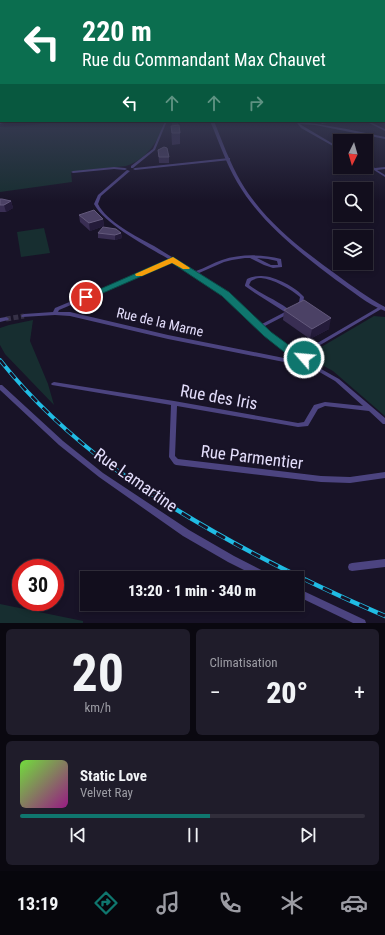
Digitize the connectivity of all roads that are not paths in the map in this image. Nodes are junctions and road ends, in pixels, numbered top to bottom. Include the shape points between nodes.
1 (156, 144) edge
2 (222, 144) edge
3 (229, 159) junction
4 (134, 168) junction
5 (385, 168) edge
6 (374, 169) joint
7 (127, 170) junction
8 (73, 172) dead end
9 (385, 176) edge
10 (252, 258) junction
11 (173, 260) junction
12 (196, 273) junction
13 (383, 308) edge
14 (289, 312) junction
15 (56, 313) junction
16 (24, 316) tunnel mouth
17 (6, 319) tunnel mouth
18 (0, 320) edge
19 (260, 327) junction
20 (292, 352) junction
21 (302, 357) junction
22 (291, 359) junction
23 (54, 384) dead end
24 (0, 387) edge
25 (174, 403) junction
26 (370, 409) junction
27 (385, 422) edge
28 (385, 475) edge
29 (385, 563) edge
30 (352, 568) dead end
31 (254, 571) edge
32 (304, 595) edge
33 (362, 623) edge

1 - 4 street
2 - 3 street
3 - 4 street
3 - 13 street via 243,189 272,224 324,268
4 - 7 street
5 - 6 street
6 - 9 street
7 - 8 street via 114,168
7 - 11 street via 99,196 96,201 98,208 107,218
10 - 10 street via 275,268 280,266 279,260 273,258
10 - 12 street via 228,259
11 - 12 street
11 - 15 street
12 - 19 street via 226,294
13 - 21 street
14 - 14 street via 301,303 302,296 299,293 262,277 249,280 247,285
14 - 19 street
15 - 16 street, Rue de la Marne
15 - 22 street, Rue de la Marne via 277,359
17 - 18 street
19 - 20 street
20 - 21 street
20 - 22 street via 289,356
21 - 22 street, Rue de la Marne via 297,362
21 - 26 street via 337,380
23 - 25 street, Rue des Iris
24 - 31 street, Rue Lamartine via 61,443 101,475 186,533
25 - 26 street, Rue des Iris via 298,425 306,424 316,407 325,404
25 - 28 street, Rue Parmentier via 172,457 176,462 321,479 350,480
26 - 27 street
29 - 30 street
32 - 33 street

